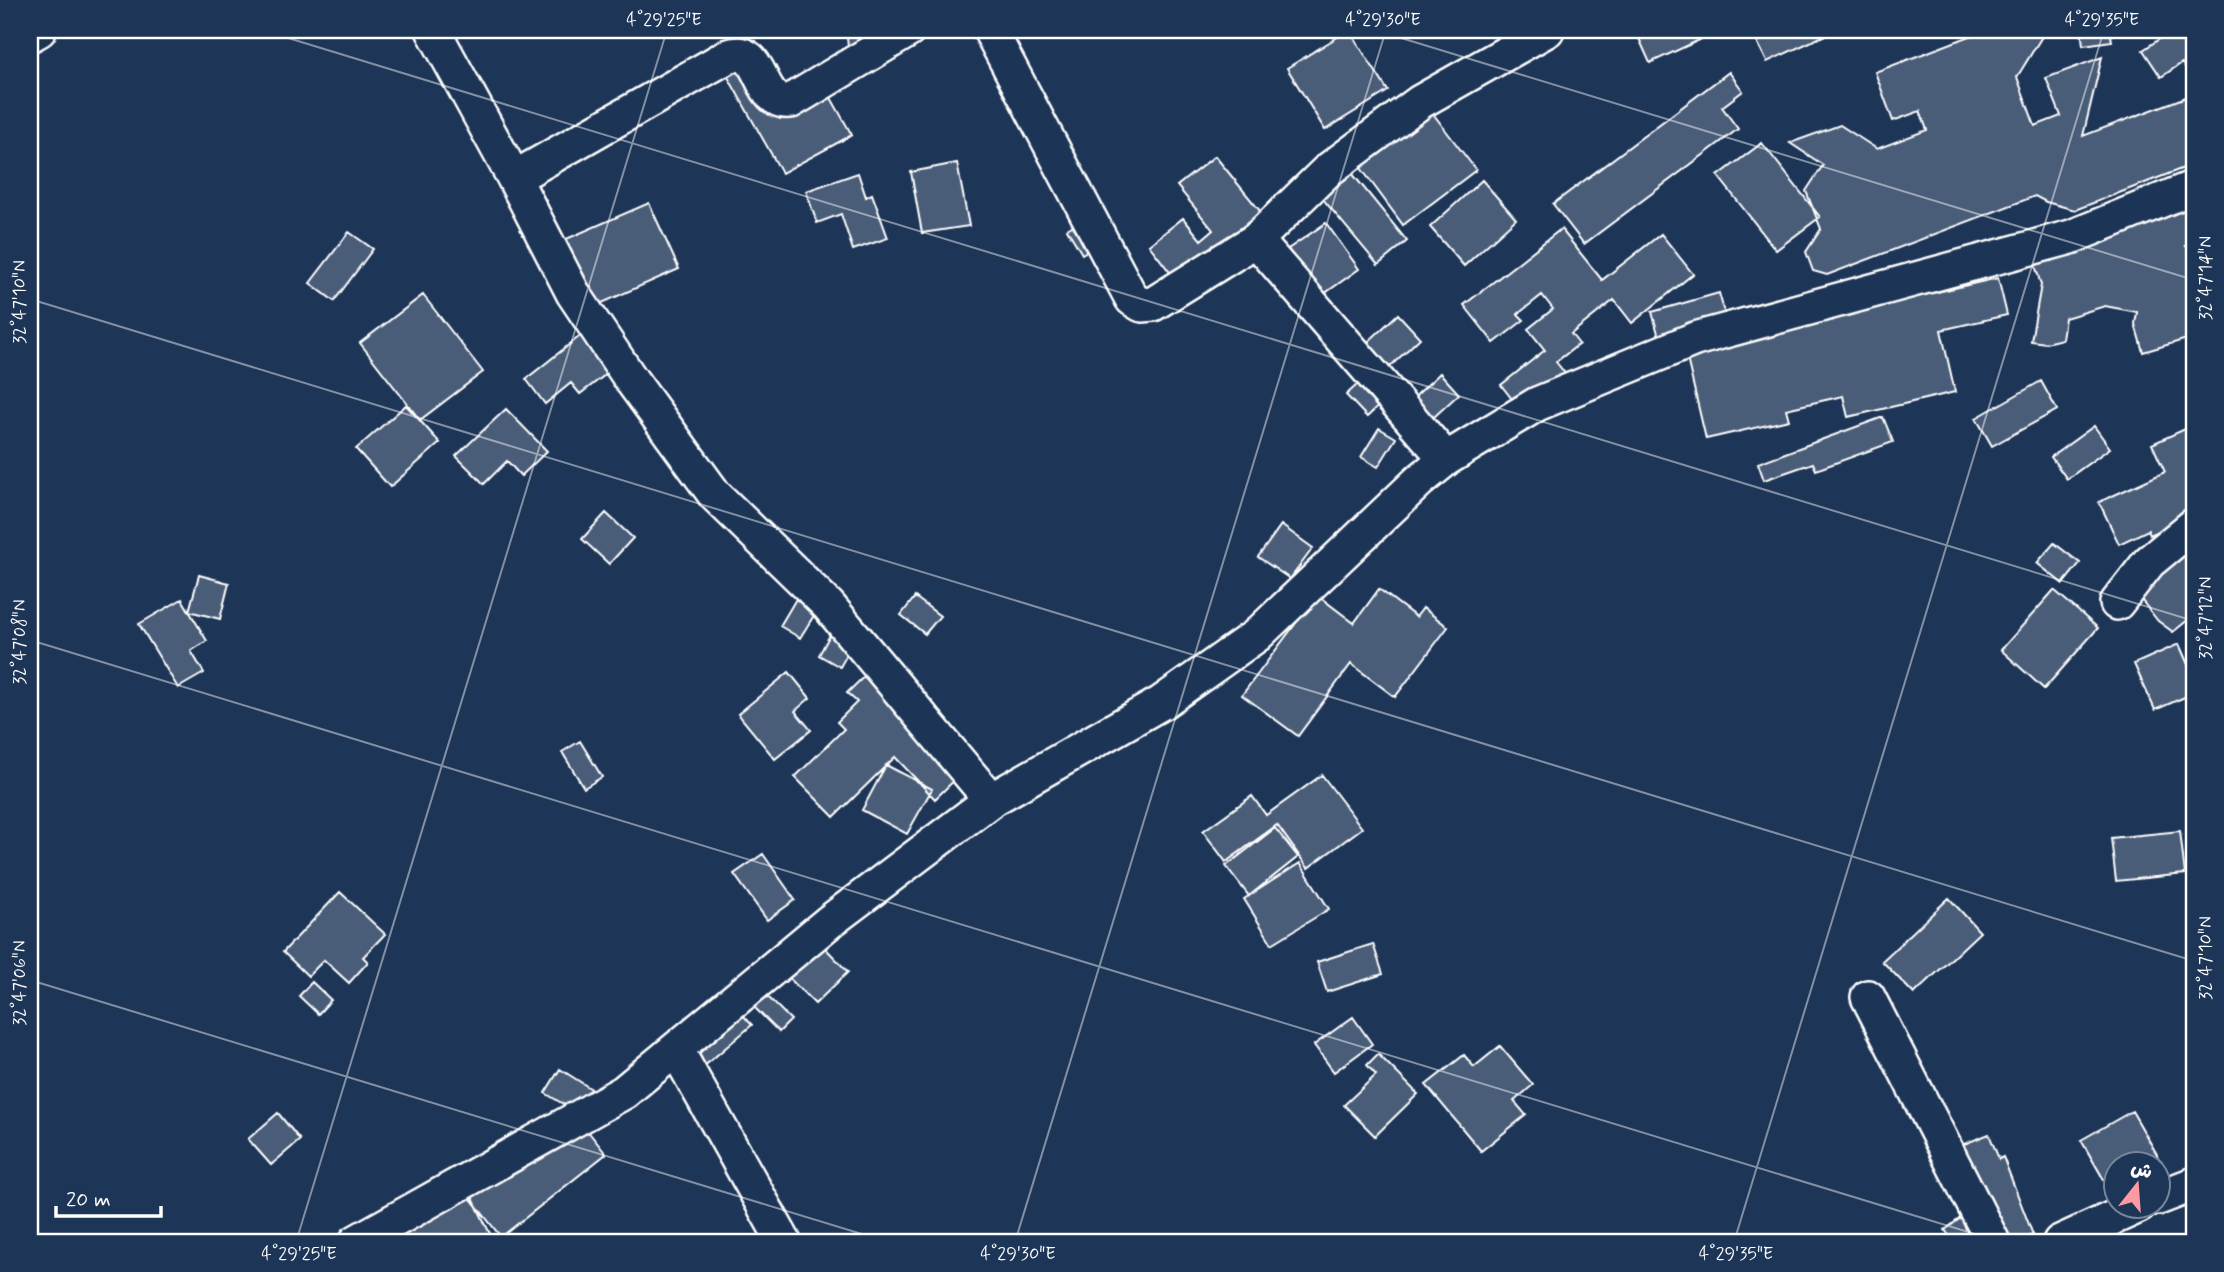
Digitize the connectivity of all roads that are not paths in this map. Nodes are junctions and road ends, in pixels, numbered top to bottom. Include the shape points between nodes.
1 (39, 30) edge
2 (433, 30) edge
3 (909, 30) edge
4 (990, 30) edge
5 (1547, 30) edge
6 (30, 35) edge
7 (514, 178) junction
8 (2194, 187) edge
9 (1256, 240) junction
10 (1447, 459) junction
11 (2194, 524) edge
12 (2117, 603) dead end
13 (991, 800) junction
14 (1868, 997) dead end
15 (676, 1049) junction
16 (2194, 1184) edge
17 (2172, 1193) edge
18 (2108, 1220) edge
19 (356, 1242) edge
20 (784, 1242) edge
21 (1993, 1242) edge
22 (2060, 1242) edge

1 - 6 street
2 - 7 street
3 - 7 street via 781,103 746,56 728,56
4 - 9 street via 1132,299 1142,305 1153,304
5 - 9 street via 1420,102 1328,170
7 - 13 street via 573,293 715,495 828,605
8 - 10 street via 2071,237 1696,339 1537,404
9 - 10 street
10 - 13 street via 1257,635 1161,703
11 - 12 street via 2149,562
13 - 15 street via 829,922
14 - 21 street
15 - 19 street via 624,1092
15 - 20 street
16 - 17 street
18 - 22 street

